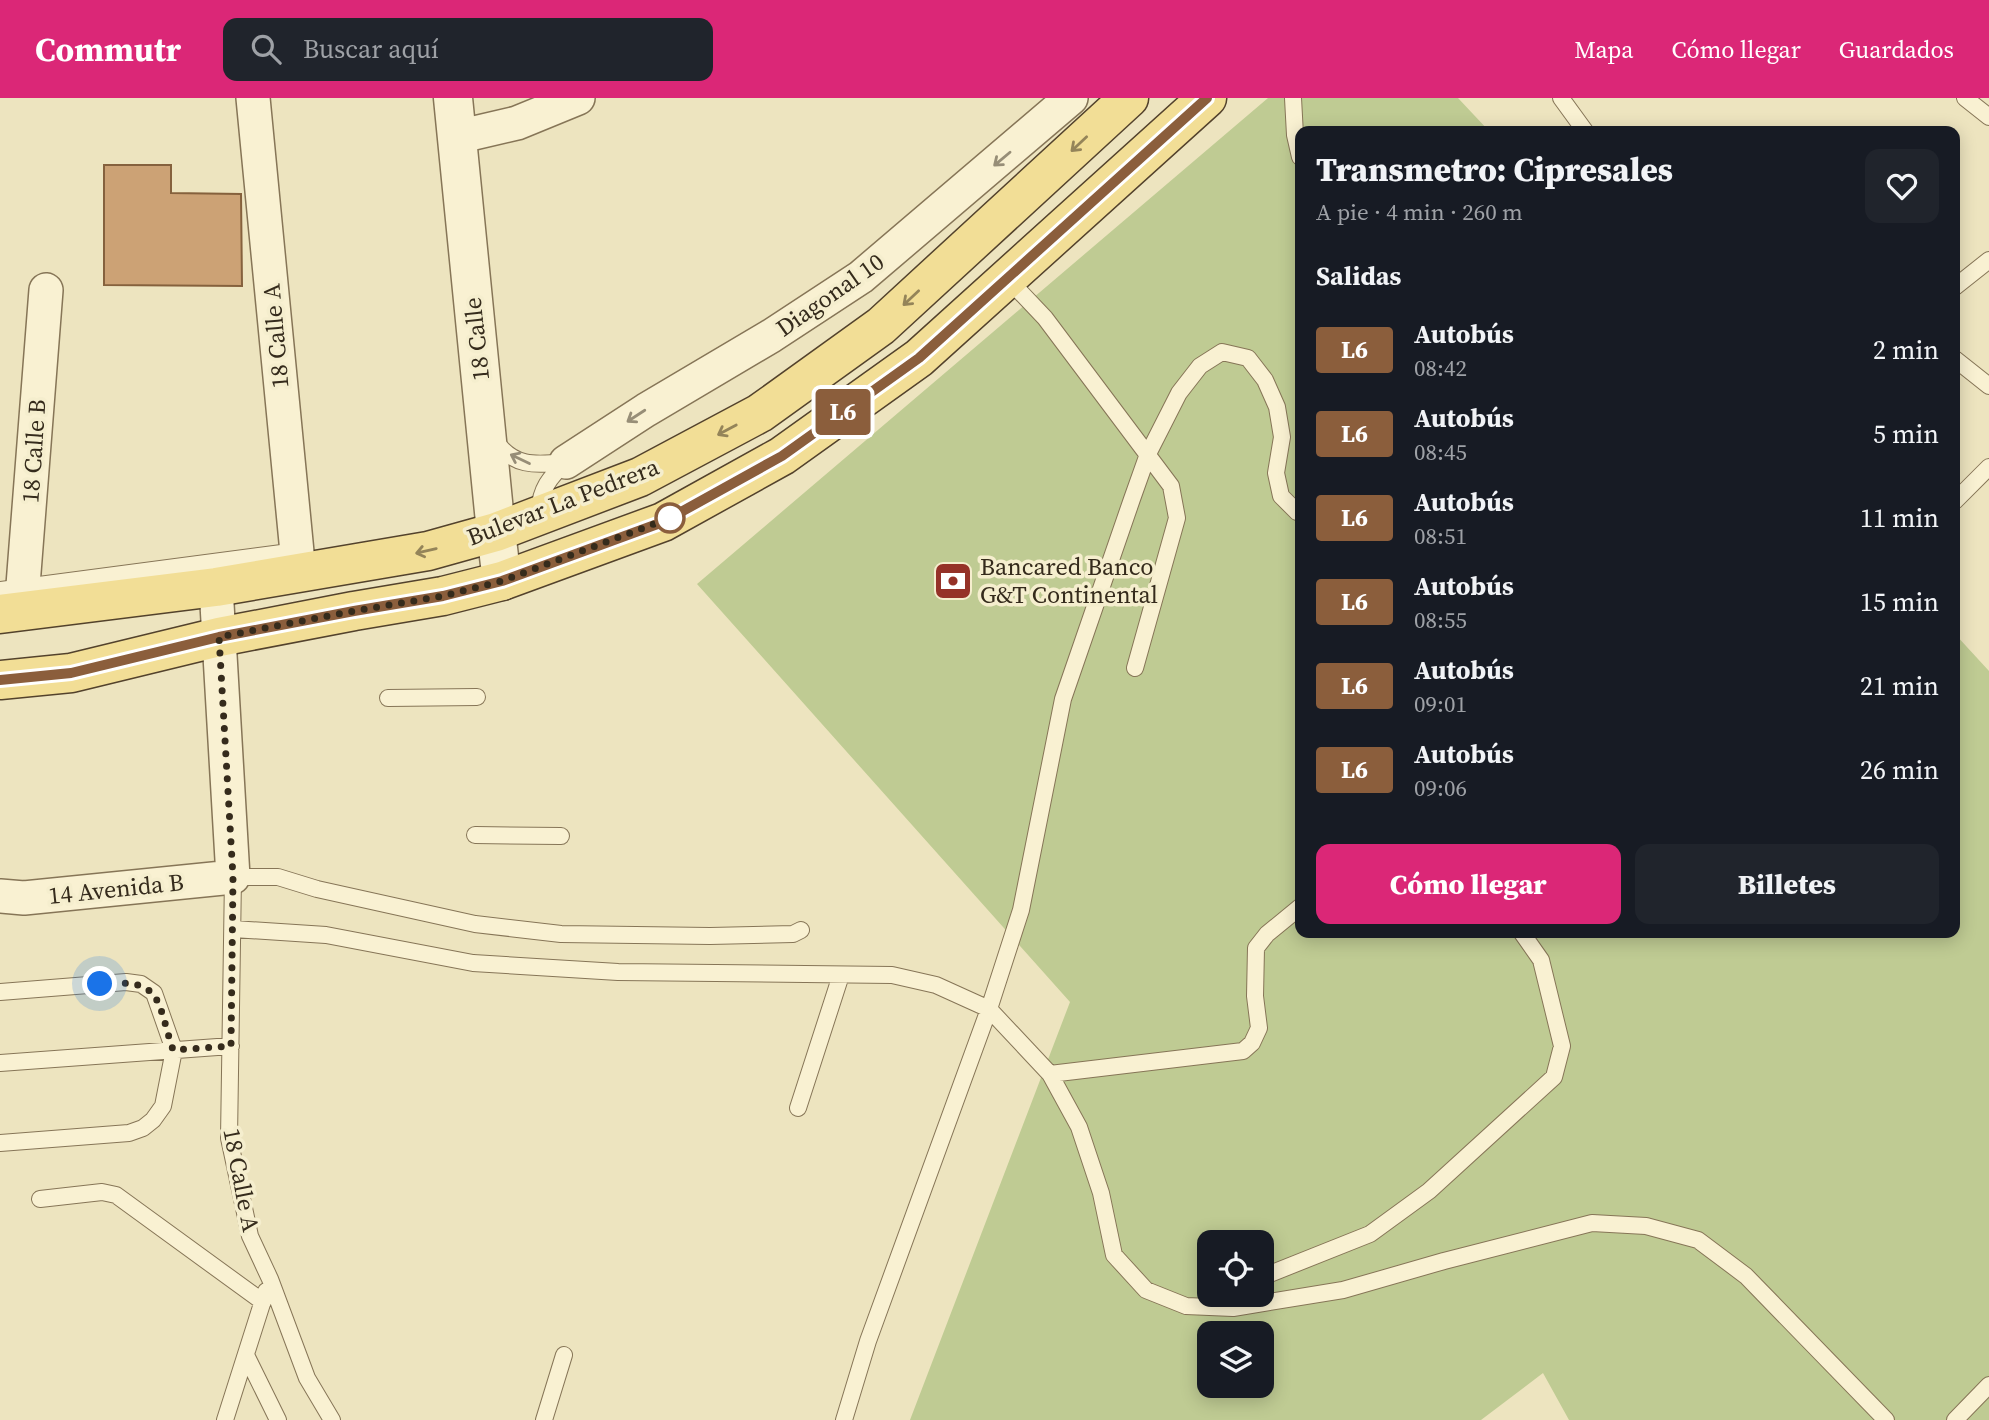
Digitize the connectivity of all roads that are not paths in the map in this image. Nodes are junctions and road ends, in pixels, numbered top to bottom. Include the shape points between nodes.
1 (253, 98) edge
2 (453, 98) edge
3 (578, 98) edge
4 (1071, 98) edge
5 (1129, 98) edge
6 (1207, 98) edge
7 (1293, 98) edge
8 (1561, 98) edge
9 (1965, 98) edge
10 (1989, 117) edge
11 (1582, 126) edge
12 (1295, 135) edge
13 (457, 137) junction
14 (1989, 260) edge
15 (1007, 278) junction
16 (1960, 282) edge
17 (46, 290) dead end
18 (1960, 363) edge
19 (1989, 386) edge
20 (486, 427) junction
21 (1148, 454) junction
22 (566, 462) junction
23 (1989, 467) edge
24 (1960, 496) edge
25 (1295, 510) edge
26 (539, 516) junction
27 (496, 532) junction
28 (298, 562) junction
29 (502, 581) junction
30 (216, 587) junction
31 (11, 601) edge
32 (219, 637) junction
33 (1135, 668) dead end
34 (0, 680) edge
35 (477, 697) dead end
36 (388, 698) dead end
37 (475, 835) dead end
38 (561, 836) dead end
39 (233, 877) junction
40 (0, 896) edge
41 (1295, 911) edge
42 (233, 929) junction
43 (801, 930) dead end
44 (1526, 938) edge
45 (841, 975) junction
46 (0, 992) edge
47 (989, 1009) junction
48 (231, 1046) junction
49 (173, 1050) junction
50 (0, 1063) edge
51 (1050, 1074) junction
52 (798, 1108) dead end
53 (0, 1143) edge
54 (40, 1199) dead end
55 (1274, 1272) edge
56 (270, 1279) junction
57 (1274, 1297) edge
58 (263, 1302) junction
59 (1197, 1305) edge
60 (246, 1355) junction
61 (564, 1355) dead end
62 (1989, 1385) edge
63 (225, 1420) edge
64 (278, 1420) edge
65 (332, 1420) edge
66 (544, 1420) edge
67 (844, 1420) edge
68 (1886, 1420) edge
69 (1955, 1420) edge

1 - 28 street, 18 Calle A
2 - 13 street, 18 Calle
3 - 13 street via 517,123
4 -> 22 street, Diagonal 10 via 861,277
5 -> 26 main road, Bulevar La Pedrera via 881,326 760,413 640,477
6 - 15 main road, Bulevar La Pedrera
7 - 12 lane
8 - 11 lane
9 - 10 lane
13 - 20 street, 18 Calle
14 - 16 lane
15 - 21 lane via 1045,318
15 - 29 main road, Bulevar La Pedrera via 919,358 782,456 663,522
17 - 31 street, 18 Calle B
18 - 19 lane
22 -> 20 lane via 527,464 499,445
20 - 27 street, 18 Calle
21 - 25 lane via 1179,393 1200,366 1222,352 1248,358 1277,407 1282,437 1276,473 1281,496
21 - 33 lane via 1171,486 1177,518
21 - 47 lane via 1063,699 1021,910
22 - 26 lane via 545,485
23 - 24 lane
26 - 27 main road, Bulevar La Pedrera
27 -> 28 main road, Bulevar La Pedrera via 428,551
27 - 29 street, 18 Calle
28 - 30 main road, Bulevar La Pedrera
28 - 31 lane
29 - 32 main road, Bulevar La Pedrera
30 - 31 main road, Bulevar La Pedrera
30 - 32 street, 18 Calle A
32 - 34 main road, Bulevar La Pedrera via 71,673
32 - 39 street, 18 Calle A
35 - 36 lane
37 - 38 lane
39 - 40 street, 14 Avenida B via 24,898
39 - 42 lane, 18 Calle A
39 - 43 lane via 278,877 475,924 561,934 710,936
41 - 51 lane via 1256,948 1259,1028 1243,1051
42 - 45 lane via 327,935 473,962 618,972
42 - 48 lane, 18 Calle A
44 - 55 lane via 1541,960 1562,1046 1554,1077 1429,1191 1370,1234
45 - 47 lane via 892,975 936,985
45 - 52 lane
46 - 49 lane via 141,984 154,993
47 - 51 lane
47 - 67 lane via 868,1341
48 - 49 lane
48 - 56 lane, 18 Calle A via 229,1138 250,1236
49 - 50 lane
49 - 53 lane via 163,1106 143,1128 129,1133
51 - 59 lane via 1079,1127 1101,1193 1114,1255 1146,1290 1186,1306
54 - 58 lane via 102,1192 116,1195
56 - 58 lane
56 - 65 lane, 18 Calle A via 307,1378
57 - 68 lane via 1342,1290 1592,1223 1646,1226 1698,1240 1746,1276
58 - 60 lane
60 - 63 lane
60 - 64 lane
61 - 66 lane
62 - 69 lane

